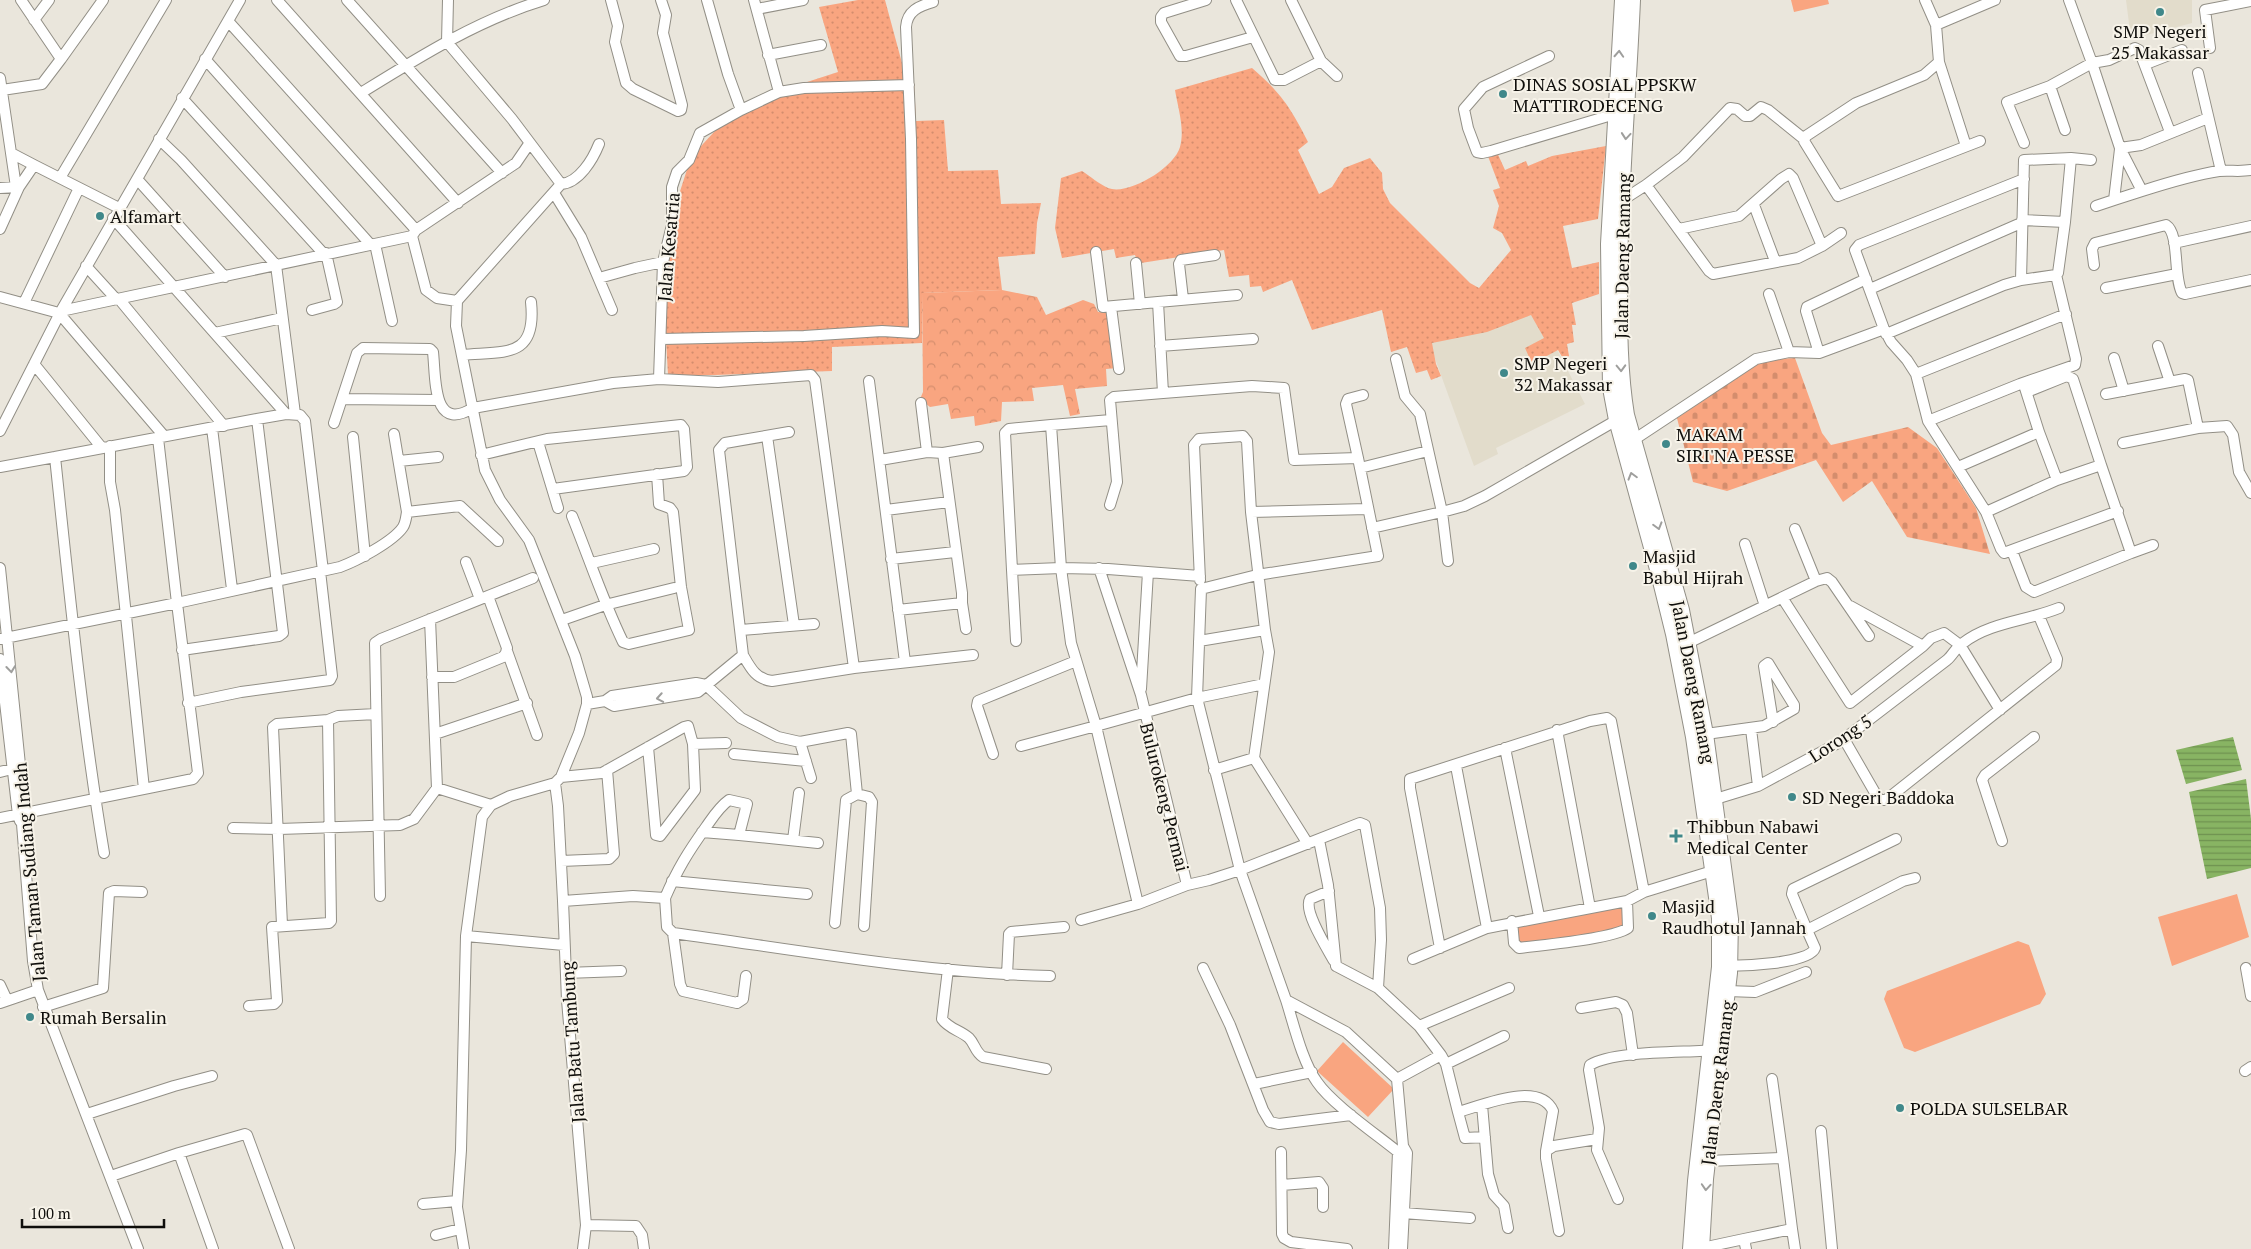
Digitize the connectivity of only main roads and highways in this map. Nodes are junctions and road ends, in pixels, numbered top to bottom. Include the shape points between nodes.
1 (1622, 0) edge
2 (1633, 0) edge
3 (1626, 32) junction
4 (1615, 203) junction
5 (1675, 612) junction
6 (1710, 801) junction
7 (1724, 966) junction
8 (1716, 1050) junction
9 (1698, 1249) edge

1 - 3 main road, Jalan Daeng Ramang
2 - 3 main road, Jalan Daeng Ramang
3 -> 4 main road, Jalan Daeng Ramang
4 -> 3 main road, Jalan Daeng Ramang via 1615,114
4 - 5 main road, Jalan Daeng Ramang via 1610,388 1629,443
5 - 6 main road, Jalan Daeng Ramang via 1683,688
5 - 6 main road, Jalan Daeng Ramang via 1688,643 1697,685 1706,734
6 - 7 main road, Jalan Daeng Ramang via 1719,869 1719,918
7 - 8 main road, Jalan Daeng Ramang
7 - 8 main road, Jalan Daeng Ramang via 1728,991
8 -> 9 main road, Jalan Daeng Ramang
8 - 9 main road, Jalan Daeng Ramang via 1695,1181

